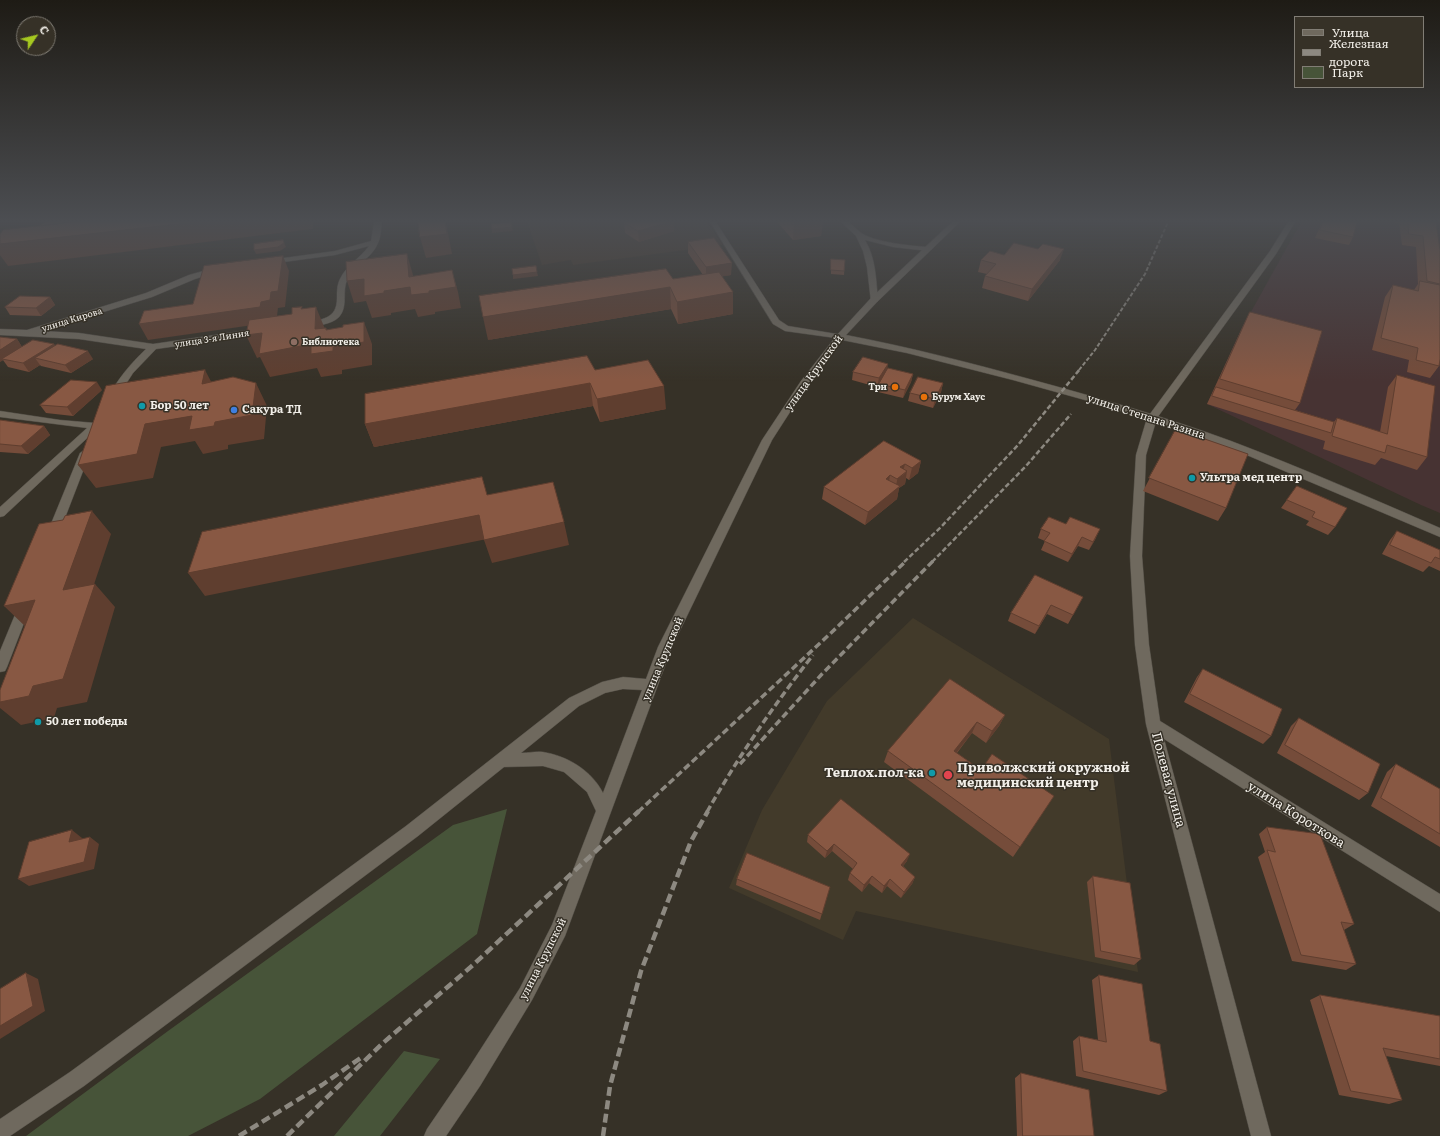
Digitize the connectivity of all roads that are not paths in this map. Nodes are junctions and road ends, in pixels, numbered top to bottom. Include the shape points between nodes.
1 (200, 275) edge
2 (345, 275) edge
3 (746, 275) edge
4 (872, 275) edge
5 (900, 275) edge
6 (1255, 275) edge
7 (874, 300) junction
8 (295, 326) edge
9 (273, 330) edge
10 (0, 332) edge
11 (28, 334) junction
12 (840, 336) junction
13 (153, 347) junction
14 (107, 407) edge
15 (0, 414) edge
16 (1152, 418) junction
17 (97, 422) junction
18 (0, 513) edge
19 (1440, 533) edge
20 (46, 550) edge
21 (29, 594) edge
22 (0, 667) edge
23 (650, 685) junction
24 (1153, 724) junction
25 (502, 760) junction
26 (604, 812) junction
27 (1440, 904) edge
28 (0, 1131) edge
29 (434, 1136) edge
30 (1261, 1136) edge

1 - 11 street, улица Кирова via 149,295
2 - 8 street via 339,311 335,316 325,321
3 - 12 street, улица Степана Разина via 776,322 785,328
4 - 7 street
5 - 7 street, улица Крупской
6 - 16 street, Полевая улица
7 - 12 street, улица Крупской
9 - 13 street, улица 3-я Линия
10 - 11 street, улица Кирова
11 - 13 street, улица 3-я Линия via 79,336
12 - 16 street, улица Степана Разина via 894,346
12 - 23 street, улица Крупской via 767,440 665,647
13 - 14 street via 120,383
15 - 17 street via 60,423
16 - 19 street, улица Степана Разина via 1305,474
16 - 24 street, Полевая улица via 1141,455 1136,556 1142,644
17 - 18 street
17 - 20 street
21 - 22 street
23 - 25 street via 622,683 602,688 574,702
23 - 26 street, улица Крупской
24 - 27 street, улица Короткова
24 - 30 street, Полевая улица
25 - 26 street via 543,759 569,767 592,787
25 - 28 street via 412,831 77,1079
26 - 29 street, улица Крупской via 560,930 526,994

